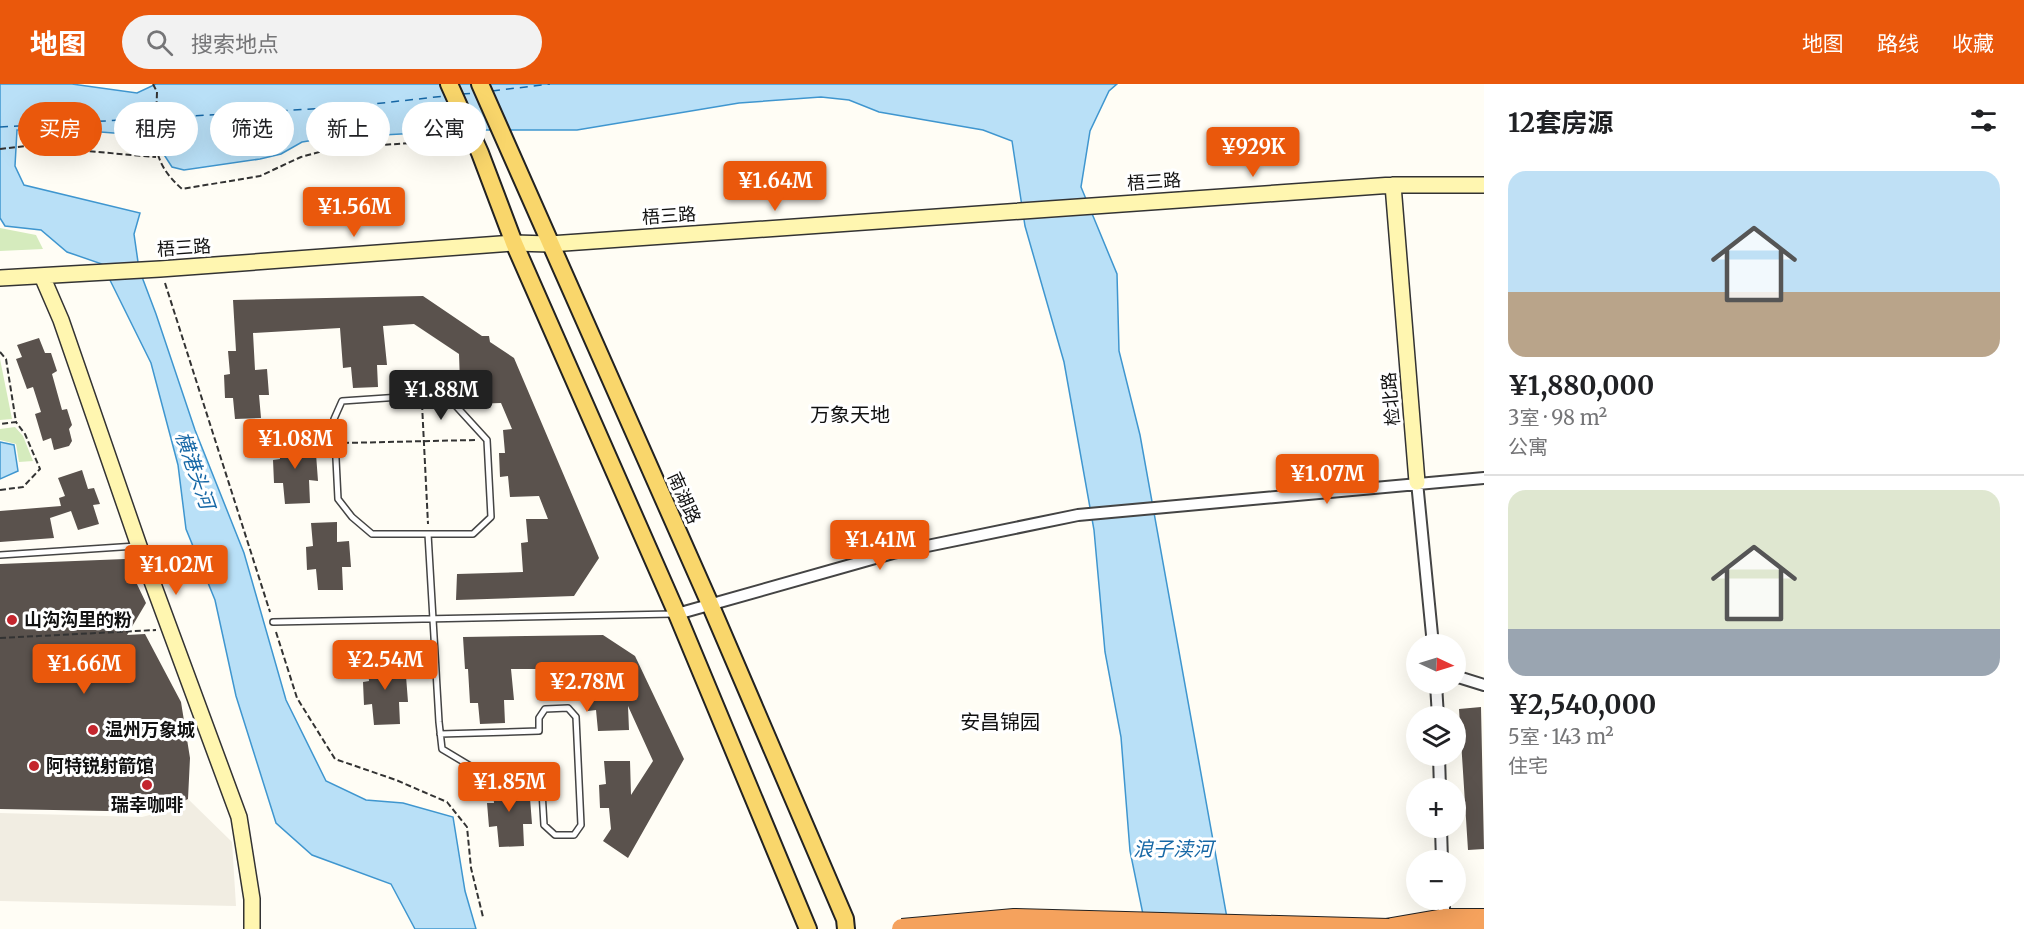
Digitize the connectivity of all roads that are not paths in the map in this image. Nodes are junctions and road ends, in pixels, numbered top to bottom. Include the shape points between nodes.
1 (449, 84) edge
2 (480, 84) edge
3 (1393, 185) junction
4 (1484, 185) edge
5 (514, 243) junction
6 (549, 244) junction
7 (42, 276) junction
8 (0, 278) edge
9 (1484, 478) edge
10 (1417, 482) junction
11 (428, 534) junction
12 (139, 546) junction
13 (0, 555) edge
14 (710, 604) junction
15 (677, 614) junction
16 (432, 619) junction
17 (273, 622) dead end
18 (1432, 634) edge
19 (1466, 679) edge
20 (1484, 685) edge
21 (440, 734) junction
22 (1444, 910) edge
23 (1484, 919) edge
24 (252, 929) edge
25 (808, 929) edge
26 (846, 929) edge
27 (902, 929) edge
28 (1388, 929) edge

1 - 5 main road
2 - 6 main road, 南湖路
3 - 4 street, 梧三路
3 - 6 street, 梧三路
3 - 10 street, 检北路
5 - 6 street, 梧三路
5 - 7 street, 梧三路
5 - 15 main road
6 - 14 main road, 南湖路
7 - 8 street, 梧三路
7 - 12 street
9 - 10 street
10 - 14 street via 1078,515 892,553
10 - 18 street, 检北路
11 - 11 lane via 473,534 491,517 487,440 445,394 342,401 334,418 338,499 372,534
11 - 16 lane
12 - 13 lane
12 - 24 street via 239,817 252,899
14 - 15 street
14 - 26 main road, 南湖路
15 - 16 lane
15 - 25 main road
16 - 17 lane
16 - 21 lane
19 - 20 street
21 - 21 lane via 442,749 472,767 535,766 541,774 544,825 555,835 574,835 581,825 576,717 568,708 545,709 539,718 539,731
22 - 23 highway
22 - 28 highway
27 - 28 highway, bridge via 1014,919

